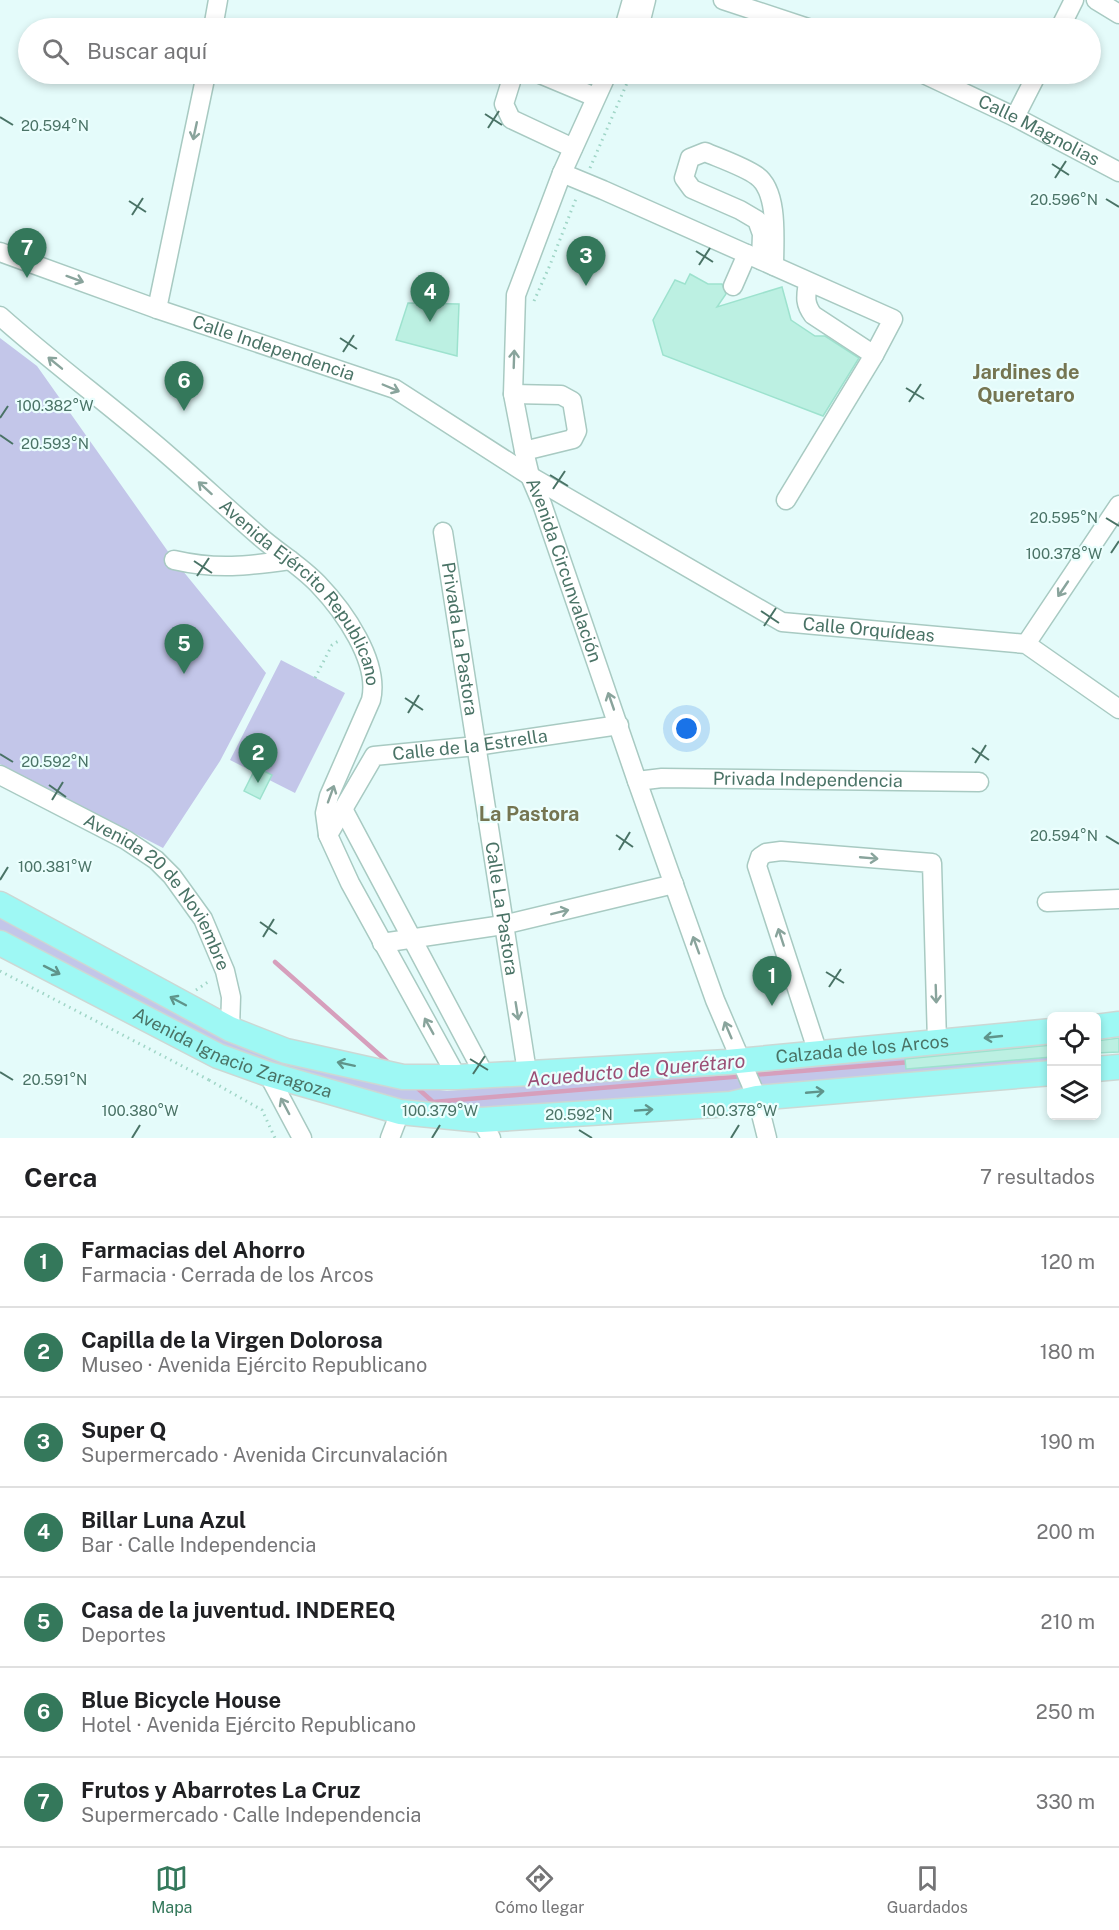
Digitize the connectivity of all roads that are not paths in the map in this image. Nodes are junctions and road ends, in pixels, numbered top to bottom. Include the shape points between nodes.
1 (218, 0) edge
2 (632, 0) edge
3 (646, 0) edge
4 (1074, 0) edge
5 (1096, 0) edge
6 (730, 1) edge
7 (1119, 14) edge
8 (215, 18) edge
9 (627, 18) edge
10 (642, 18) edge
11 (779, 18) edge
12 (1065, 18) edge
13 (204, 84) edge
14 (510, 84) edge
15 (563, 84) edge
16 (602, 84) edge
17 (945, 84) edge
18 (1032, 84) edge
19 (595, 98) junction
20 (1016, 117) junction
21 (573, 148) junction
22 (1119, 172) edge
23 (562, 173) junction
24 (0, 252) edge
25 (760, 260) junction
26 (808, 282) junction
27 (734, 286) dead end
28 (157, 309) junction
29 (0, 316) edge
30 (874, 355) junction
31 (513, 394) junction
32 (524, 451) junction
33 (530, 476) junction
34 (786, 500) dead end
35 (1119, 505) edge
36 (443, 532) dead end
37 (174, 560) dead end
38 (290, 560) junction
39 (1026, 644) junction
40 (1119, 709) edge
41 (619, 724) junction
42 (476, 746) junction
43 (0, 775) edge
44 (637, 782) junction
45 (979, 782) dead end
46 (343, 809) junction
47 (328, 835) junction
48 (674, 884) junction
49 (1119, 899) edge
50 (1047, 902) dead end
51 (0, 904) edge
52 (503, 925) junction
53 (411, 939) junction
54 (0, 943) edge
55 (382, 943) junction
56 (1119, 1024) edge
57 (1101, 1026) edge
58 (230, 1029) junction
59 (1047, 1031) edge
60 (937, 1042) junction
61 (818, 1053) junction
62 (734, 1061) junction
63 (1119, 1067) edge
64 (1101, 1069) edge
65 (527, 1072) junction
66 (1047, 1073) edge
67 (268, 1074) junction
68 (485, 1076) junction
69 (457, 1077) junction
70 (757, 1098) junction
71 (400, 1112) junction
72 (486, 1129) edge
73 (302, 1138) edge
74 (390, 1138) edge
75 (767, 1138) edge

1 - 8 street
2 - 9 street
3 - 10 street
4 - 12 street
5 - 7 street
6 - 11 street
13 -> 28 street
14 - 21 street via 504,104 511,119
15 - 19 street
16 - 19 street, Avenida Circunvalación
17 - 20 street, Calle Magnolias
18 - 20 street
19 - 21 street, Avenida Circunvalación
20 - 22 street, Calle Magnolias
21 - 23 street, Avenida Circunvalación
23 - 25 street
31 -> 23 street, Avenida Circunvalación via 516,295
24 -> 28 street, Calle Independencia
25 - 25 street via 762,234 757,220 692,189 684,178 690,158 705,152 758,176 772,199 774,230
25 - 26 street
25 - 27 street
26 - 30 street via 807,306 813,315
26 - 30 street via 893,319
28 -> 33 street, Calle Independencia via 395,389
38 -> 29 street, Avenida Ejército Republicano
30 - 34 street
31 - 32 street, Avenida Circunvalación
31 - 32 street via 561,395 572,401 577,431 573,439
32 - 33 street, Avenida Circunvalación
33 - 39 street, Calle Orquídeas via 782,622
41 -> 33 street, Avenida Circunvalación
35 -> 39 street
36 - 42 street, Privada La Pastora
37 - 38 street via 237,568
47 -> 38 street, Avenida Ejército Republicano via 325,813 329,796 371,700 373,681 347,619 319,585
39 - 40 street, Calle Orquídeas
41 - 42 street, Calle de la Estrella
41 - 44 street, Avenida Circunvalación
42 - 46 street, Calle de la Estrella via 374,756
42 - 52 street, Calle La Pastora
43 - 58 street, Avenida 20 de Noviembre via 126,840 172,876 203,919 225,971 231,997
44 - 45 street, Privada Independencia via 662,778
44 - 48 street, Avenida Circunvalación
46 - 47 street, Calle de la Estrella
46 - 53 street
47 - 55 street, Avenida Ejército Republicano
52 -> 48 street
62 -> 48 street, Avenida Circunvalación
49 - 50 street
58 -> 51 main road, Avenida Ignacio Zaragoza
52 - 53 street
52 -> 65 street, Calle La Pastora
53 - 55 street
53 - 68 street
54 -> 67 main road, Avenida Ignacio Zaragoza via 218,1056
69 -> 55 street, Avenida Ejército Republicano
56 - 57 main road
69 -> 58 main road, Avenida Ignacio Zaragoza via 403,1077 286,1051
59 -> 60 main road, Calzada de los Arcos
60 - 61 main road, Calzada de los Arcos
61 -> 60 street via 757,866 766,853 781,850 932,863
61 - 62 main road, Calzada de los Arcos
62 - 65 main road, Calzada de los Arcos
62 - 70 main road
63 - 64 main road
65 - 68 main road, Calzada de los Arcos
70 -> 66 main road
67 - 71 main road, Avenida Ignacio Zaragoza
73 -> 67 street
68 - 69 main road, Calzada de los Arcos
72 -> 70 main road via 731,1104
70 - 75 street
71 - 72 main road, Avenida Ignacio Zaragoza
71 - 74 street

